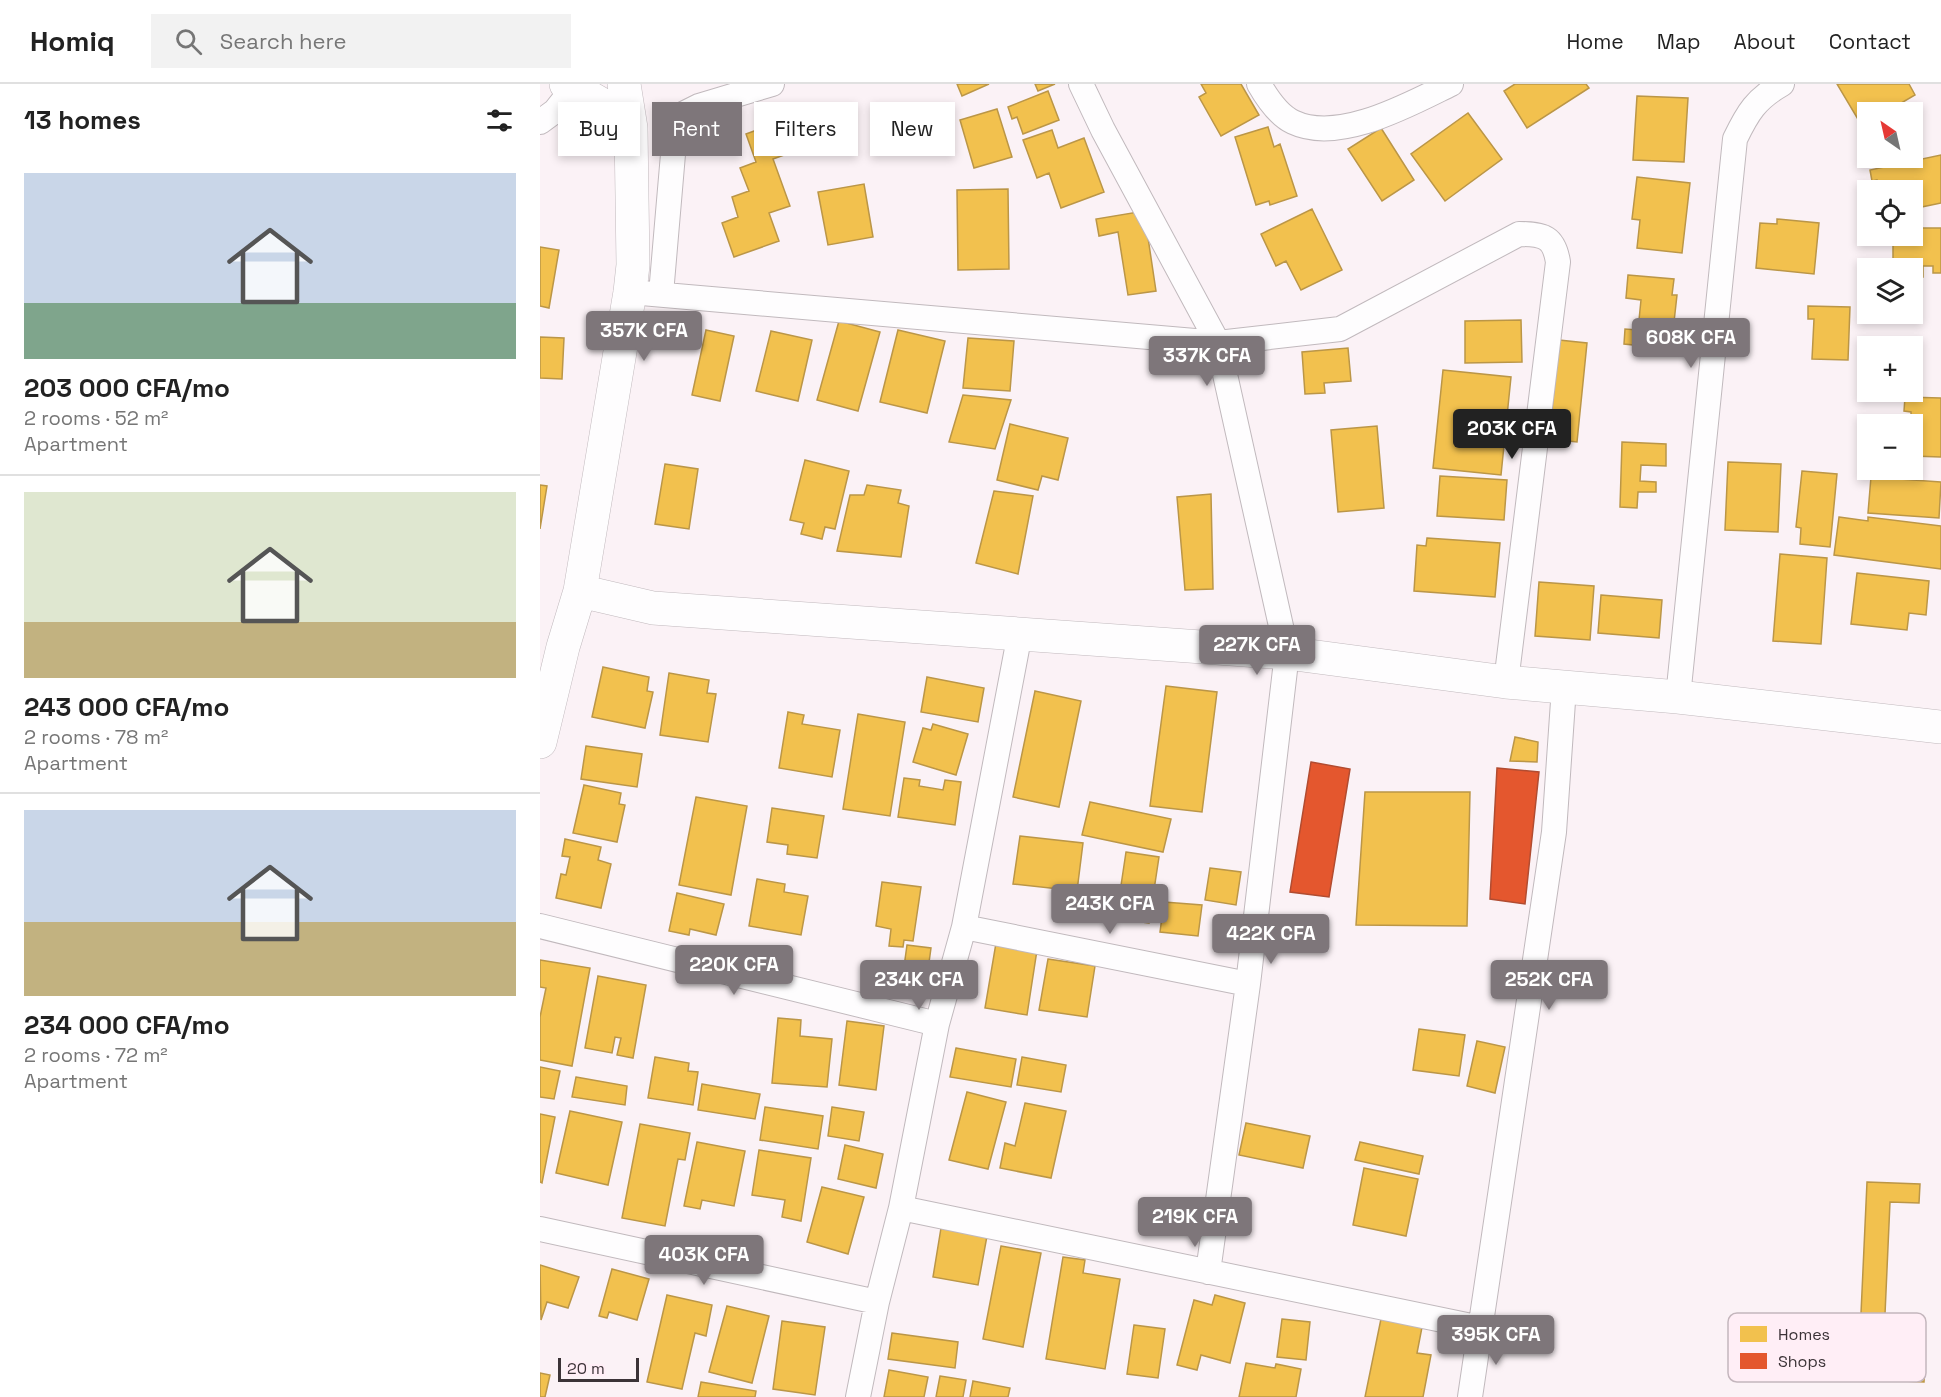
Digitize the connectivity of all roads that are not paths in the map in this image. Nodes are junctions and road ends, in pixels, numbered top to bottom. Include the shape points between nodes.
1 (624, 84) edge
2 (772, 84) edge
3 (1081, 84) edge
4 (1259, 84) edge
5 (1451, 84) edge
6 (1782, 84) edge
7 (570, 86) edge
8 (597, 102) edge
9 (627, 102) edge
10 (540, 122) edge
11 (631, 156) edge
12 (646, 293) junction
13 (1218, 343) junction
14 (580, 591) junction
15 (1020, 633) junction
16 (1287, 653) junction
17 (1506, 682) junction
18 (1564, 687) junction
19 (1678, 697) junction
20 (1941, 727) edge
21 (540, 742) edge
22 (540, 926) edge
23 (964, 927) junction
24 (1248, 984) junction
25 (937, 1024) junction
26 (901, 1208) junction
27 (540, 1229) edge
28 (1208, 1272) junction
29 (877, 1302) junction
30 (1481, 1328) junction
31 (858, 1397) edge
32 (1470, 1397) edge

1 - 9 street
2 - 12 street via 681,115
3 - 13 street
4 - 5 street via 1283,116 1294,123 1318,128 1380,118
6 - 19 street via 1764,94 1746,117 1736,139
7 - 8 street
7 - 10 street via 555,111
11 - 12 street via 633,265
12 - 13 street
12 - 14 street
13 - 16 street
13 - 17 street via 1340,329 1520,234 1547,238 1556,249 1558,262
14 - 15 street via 653,608
14 - 21 street
15 - 16 street
15 - 23 street
16 - 17 street
16 - 24 street
17 - 18 street
18 - 19 street
18 - 30 street via 1554,832
19 - 20 street
22 - 25 street
23 - 24 street
23 - 25 street
24 - 28 street
25 - 26 street
26 - 28 street
26 - 29 street
27 - 29 street
28 - 30 street
29 - 31 street
30 - 32 street

